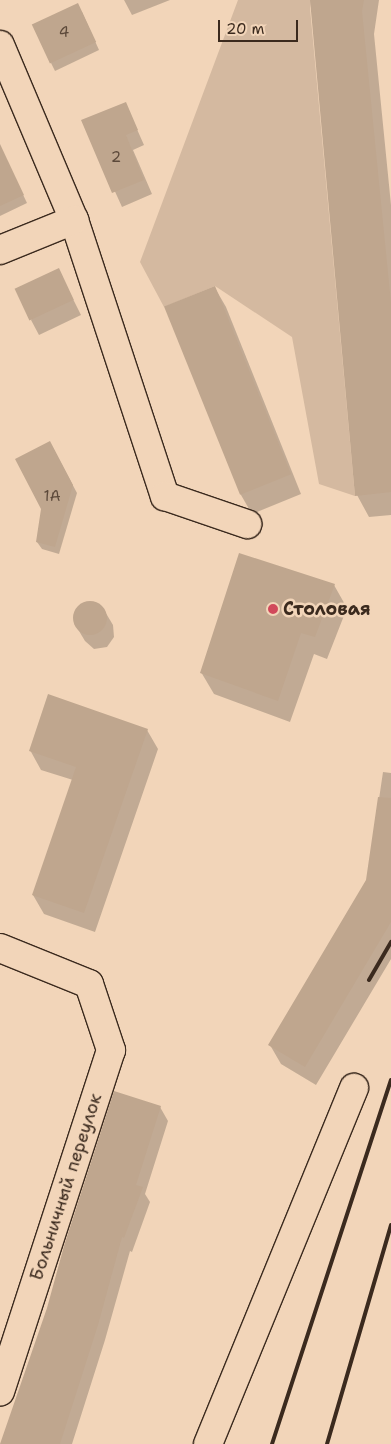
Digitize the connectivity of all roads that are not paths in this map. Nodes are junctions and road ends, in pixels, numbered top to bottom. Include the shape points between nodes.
1 (0, 44) edge
2 (74, 220) junction
3 (0, 250) edge
4 (248, 524) dead end
5 (0, 948) edge
6 (354, 1088) dead end
7 (0, 1391) edge
8 (208, 1444) edge

1 - 2 street
2 - 3 street
2 - 4 street via 165,496
5 - 7 street, Больничный переулок via 89,984 111,1050
6 - 8 street

